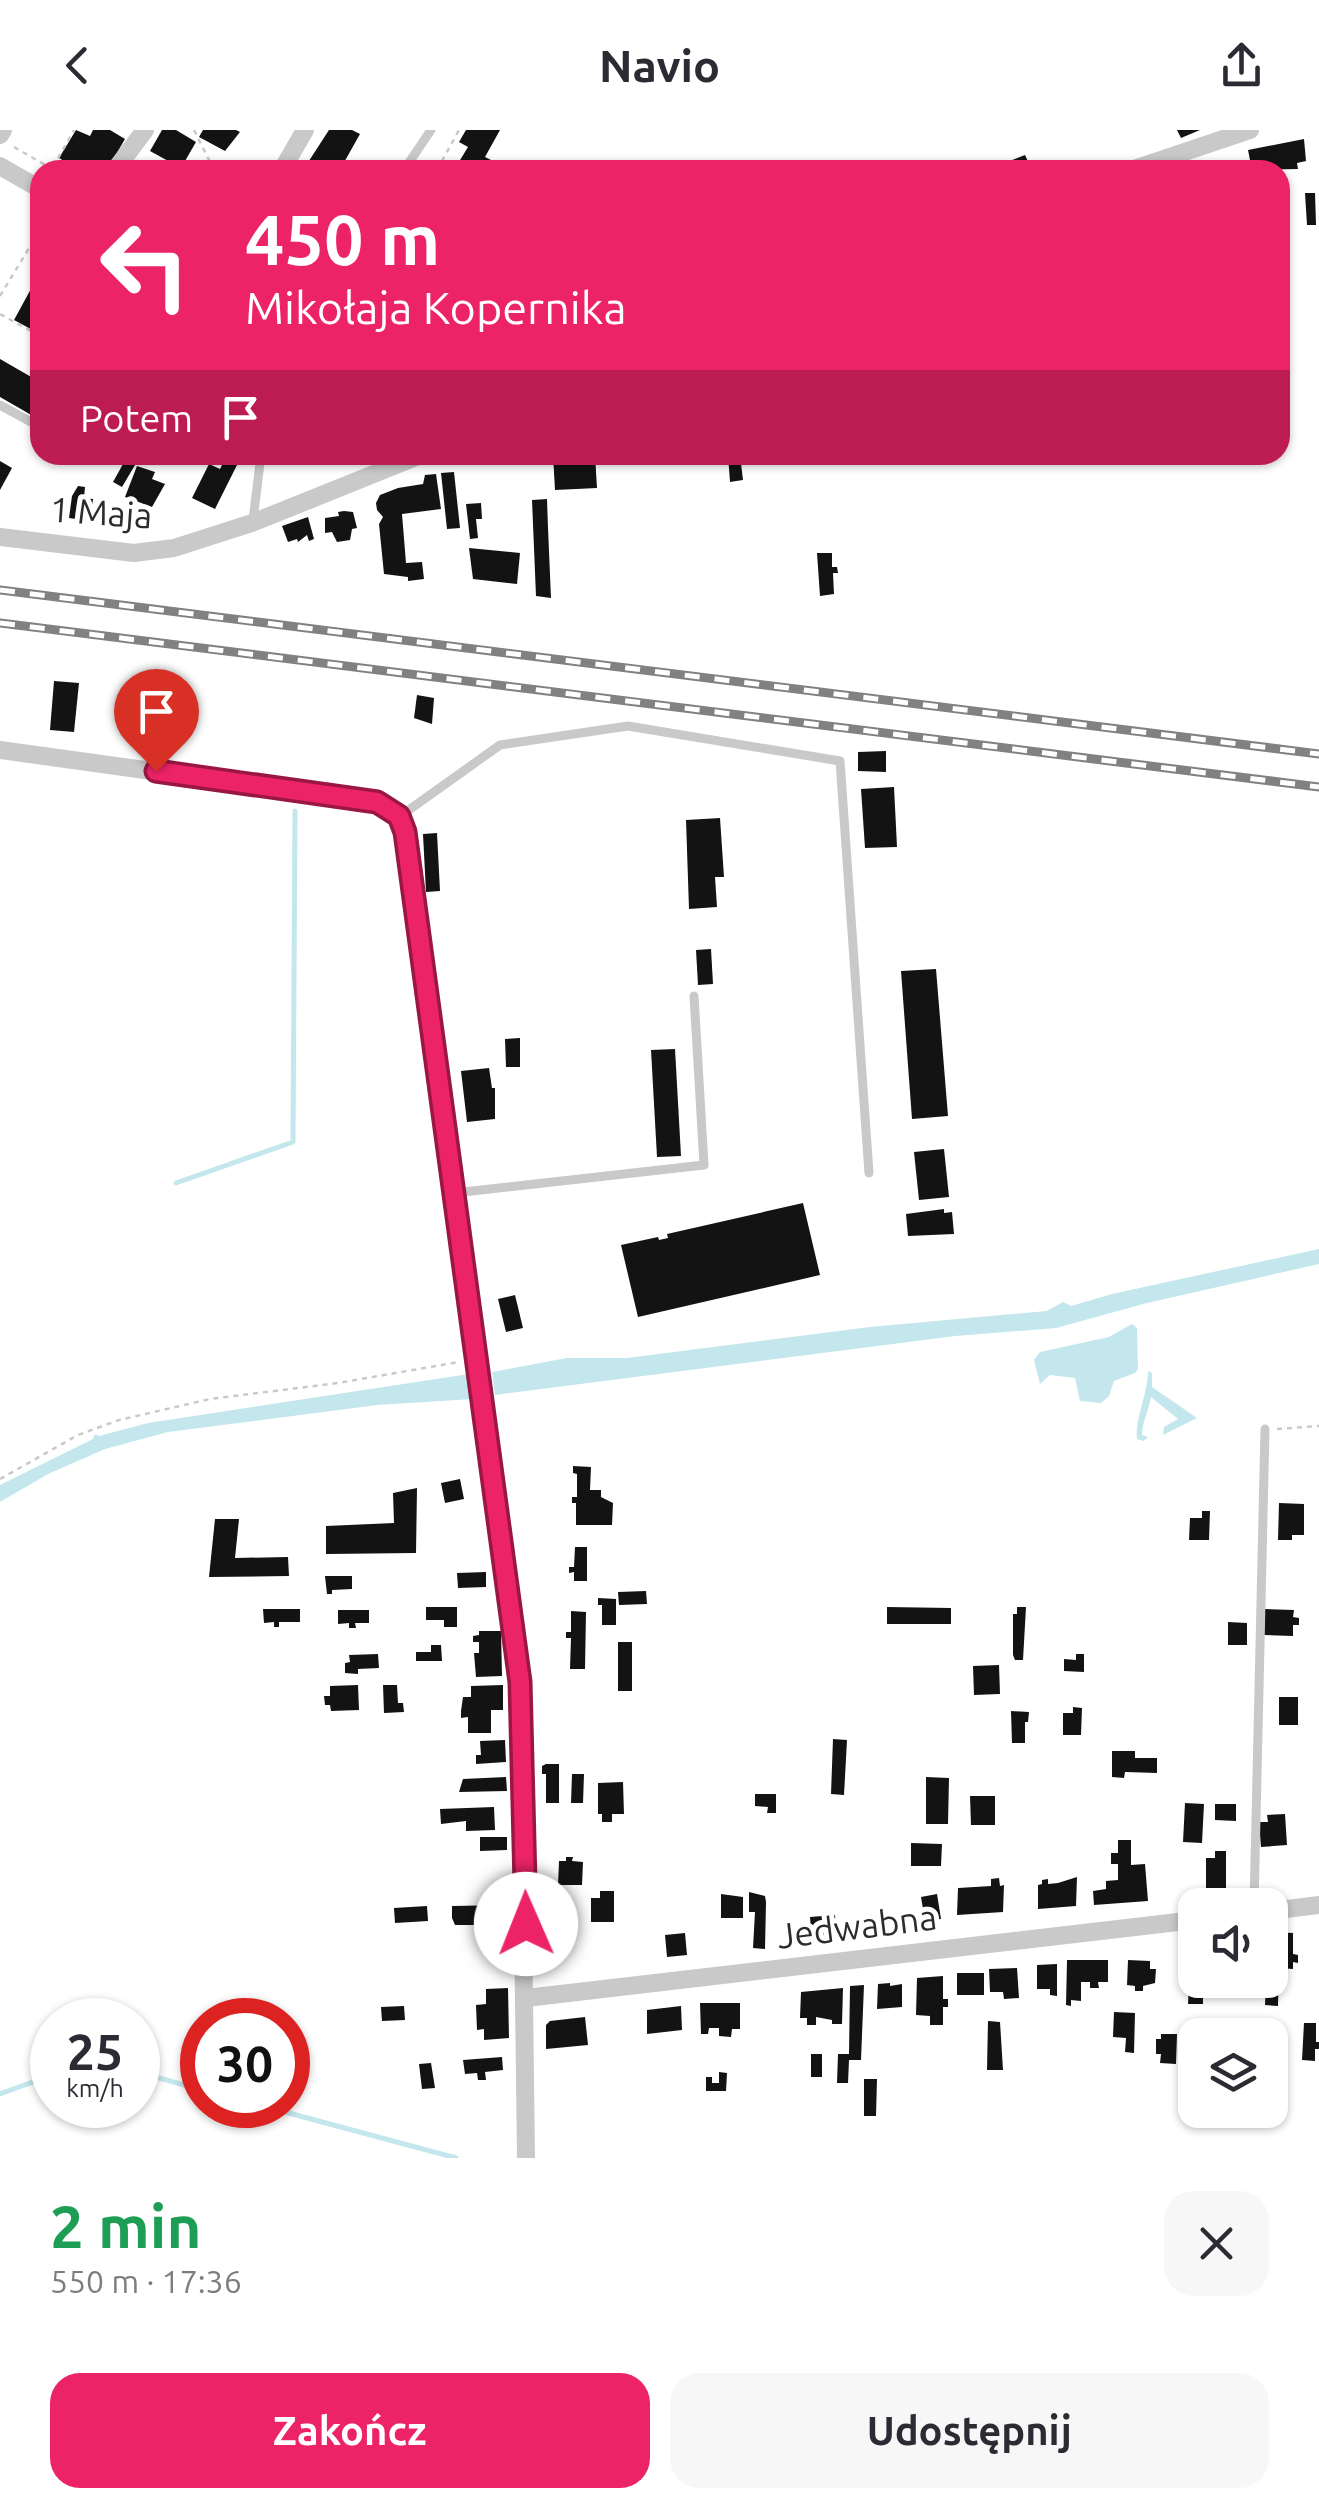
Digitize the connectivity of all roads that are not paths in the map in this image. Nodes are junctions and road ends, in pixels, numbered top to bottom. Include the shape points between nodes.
1 (145, 130) edge
2 (305, 130) edge
3 (431, 130) edge
4 (1250, 130) edge
5 (122, 160) edge
6 (288, 160) edge
7 (411, 160) edge
8 (1161, 160) edge
9 (0, 166) edge
10 (30, 183) edge
11 (0, 404) edge
12 (30, 421) edge
13 (260, 465) edge
14 (395, 465) edge
15 (252, 523) junction
16 (0, 537) edge
17 (0, 750) edge
18 (399, 816) junction
19 (694, 996) dead end
20 (870, 1172) dead end
21 (454, 1193) junction
22 (1265, 1430) road end
23 (1254, 1888) edge
24 (1319, 1905) edge
25 (1288, 1909) edge
26 (1178, 1922) edge
27 (526, 1998) junction
28 (526, 2158) edge

1 - 5 street
2 - 6 street
3 - 7 lane
4 - 8 street
9 - 10 street
11 - 12 lane
13 - 15 lane
14 - 15 street, 1 Maja
15 - 16 street, 1 Maja via 154,552
17 - 18 street via 352,797
18 - 20 lane via 500,745 628,726 840,761
18 - 21 street
19 - 21 lane via 704,1165
21 - 27 street via 520,1682
22 - 23 lane
24 - 25 street
26 - 27 street, Jedwabna
27 - 28 street

